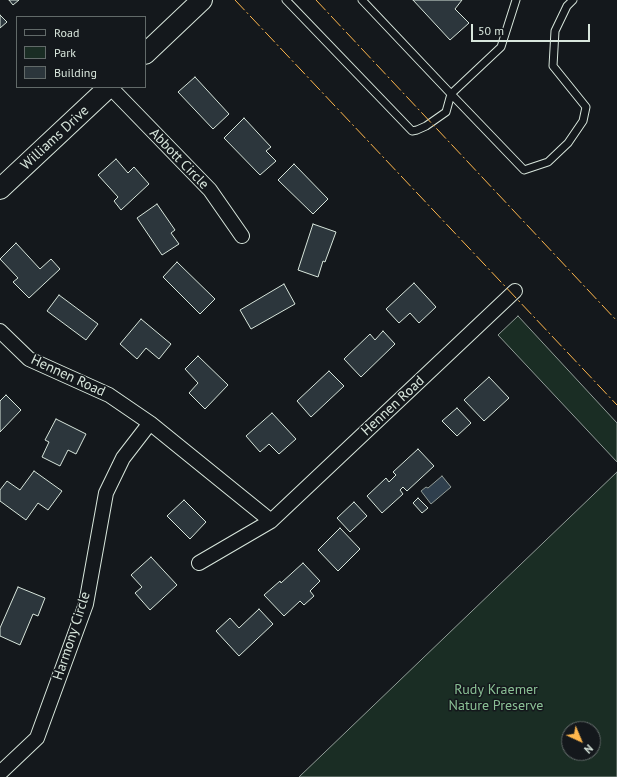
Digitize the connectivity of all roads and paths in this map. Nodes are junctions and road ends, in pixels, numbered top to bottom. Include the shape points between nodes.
1 (202, 0) edge
2 (286, 0) edge
3 (362, 0) edge
4 (516, 0) edge
5 (573, 0) edge
6 (146, 53) edge
7 (109, 88) edge
8 (111, 88) edge
9 (451, 94) junction
10 (0, 190) edge
11 (242, 236) dead end
12 (515, 291) dead end
13 (0, 331) edge
14 (150, 423) junction
15 (271, 522) junction
16 (199, 563) dead end
17 (0, 773) edge

1 - 6 main road
2 - 9 lane via 412,131 426,126 446,112
3 - 9 lane
4 - 9 lane via 501,47
5 - 9 lane via 567,6 555,31 553,66 586,107 583,121 568,143 548,162 524,170
7 - 10 main road, Williams Drive
8 - 11 street, Abbott Circle via 210,190
12 - 15 street, Hennen Road
13 - 14 street, Hennen Road via 29,360 110,395
14 - 15 street, Hennen Road
14 - 17 street, Harmony Circle via 123,458 106,493 86,604 37,738
15 - 16 street, Hennen Road

